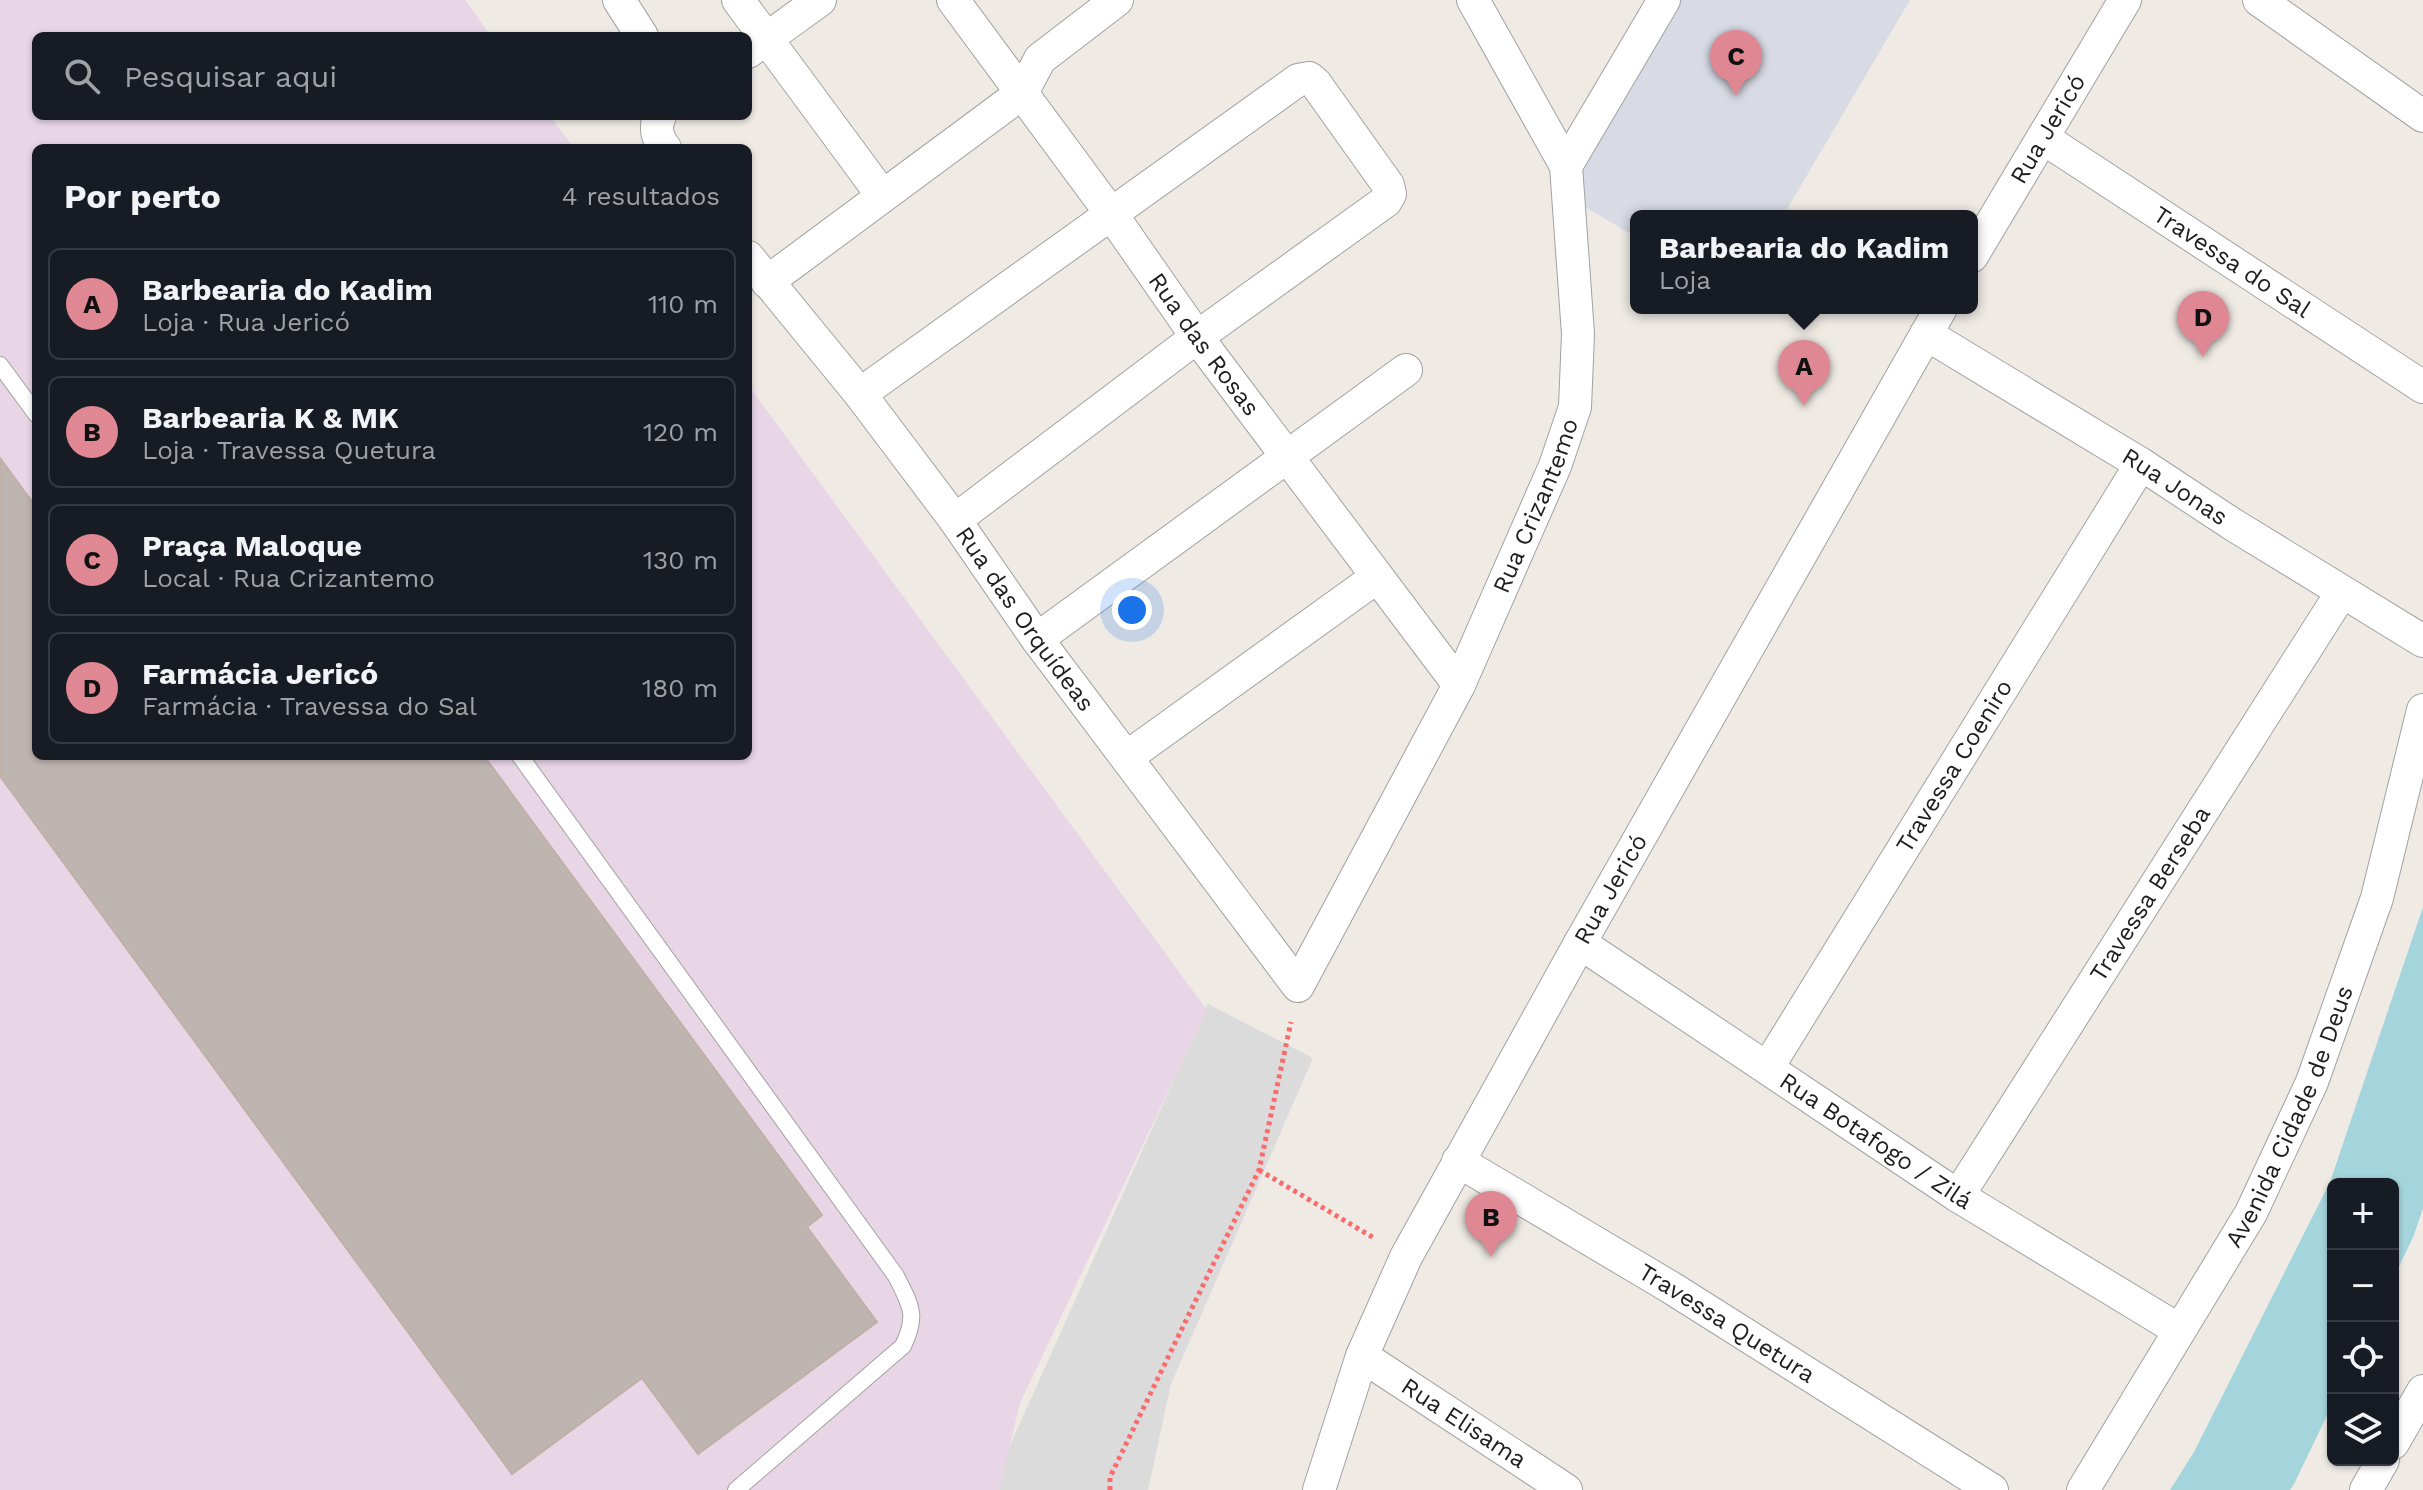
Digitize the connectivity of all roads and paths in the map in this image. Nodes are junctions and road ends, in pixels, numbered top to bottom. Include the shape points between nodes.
1 (619, 0) edge
2 (738, 0) edge
3 (820, 0) edge
4 (953, 0) edge
5 (1117, 0) edge
6 (1473, 0) edge
7 (1664, 0) edge
8 (2125, 0) edge
9 (2259, 0) edge
10 (639, 32) edge
11 (752, 32) edge
12 (757, 45) edge
13 (1022, 93) junction
14 (2423, 116) edge
15 (658, 120) edge
16 (2043, 138) junction
17 (663, 144) edge
18 (1566, 166) junction
19 (882, 195) junction
20 (1112, 215) junction
21 (1978, 246) edge
22 (758, 270) edge
23 (1933, 321) edge
24 (1197, 337) junction
25 (0, 365) edge
26 (1406, 370) dead end
27 (2423, 387) edge
28 (860, 394) junction
29 (32, 409) edge
30 (1287, 456) junction
31 (2141, 464) junction
32 (955, 520) junction
33 (1377, 577) junction
34 (2342, 592) junction
35 (1037, 639) junction
36 (2423, 641) edge
37 (1459, 685) junction
38 (2423, 710) edge
39 (1127, 757) junction
40 (523, 760) edge
41 (1580, 943) junction
42 (1298, 986) junction
43 (1768, 1067) junction
44 (1458, 1161) junction
45 (1259, 1170) junction
46 (1958, 1196) junction
47 (1406, 1257) junction
48 (2179, 1330) junction
49 (1362, 1356) junction
50 (2423, 1391) edge
51 (2399, 1433) edge
52 (2380, 1466) edge
53 (1522, 1478) edge
54 (736, 1490) edge
55 (1110, 1490) edge
56 (1319, 1490) edge
57 (1566, 1490) edge
58 (1992, 1490) edge
59 (2083, 1490) edge
60 (2366, 1490) edge

1 - 10 street
2 - 11 street
3 - 12 street
4 - 13 street, Rua das Rosas
5 - 13 street via 1040,59
6 - 18 street, Rua Crizantemo
7 - 18 street
8 - 16 street, Rua Jericó
9 - 14 street
12 - 19 street
13 - 19 street
13 - 20 street, Rua das Rosas
15 - 17 street
16 - 21 street, Rua Jericó
16 - 27 street, Travessa do Sal
18 - 37 street, Rua Crizantemo via 1578,334 1575,407 1555,466
19 - 22 street
20 - 24 street, Rua das Rosas
20 - 24 street via 1304,77 1316,84 1388,185 1386,201
20 - 28 street
22 - 28 street, Rua das Orquídeas
23 - 31 street, Rua Jonas
23 - 41 street, Rua Jericó
24 - 30 street, Rua das Rosas
24 - 32 street
25 - 29 lane
26 - 30 street
28 - 32 street, Rua das Orquídeas
30 - 33 street, Rua das Rosas
30 - 35 street
31 - 34 street, Rua Jonas
31 - 43 street, Travessa Coeniro
32 - 35 street, Rua das Orquídeas
33 - 37 street, Rua das Rosas
33 - 39 street
34 - 36 street, Rua Jonas
34 - 46 street, Travessa Berseba
35 - 39 street, Rua das Orquídeas
37 - 42 street, Rua Crizantemo
38 - 48 street, Avenida Cidade de Deus via 2377,898 2312,1082 2251,1213
39 - 42 street, Rua das Orquídeas
40 - 54 lane via 907,1298 913,1324 903,1346
41 - 43 street, Rua Botafogo / Zilá
41 - 44 street, Rua Jericó
42 - 45 path
43 - 46 street, Rua Botafogo / Zilá
44 - 47 street, Rua Jericó
44 - 58 street, Travessa Quetura
45 - 47 path
45 - 55 path via 1110,1477
46 - 48 street, Rua Botafogo / Zilá
47 - 49 street, Rua Jericó
48 - 59 street, Avenida Cidade de Deus
49 - 53 street, Rua Elisama
49 - 56 street, Rua Jericó
50 - 51 street
52 - 60 street
53 - 57 street, Rua Elisama

